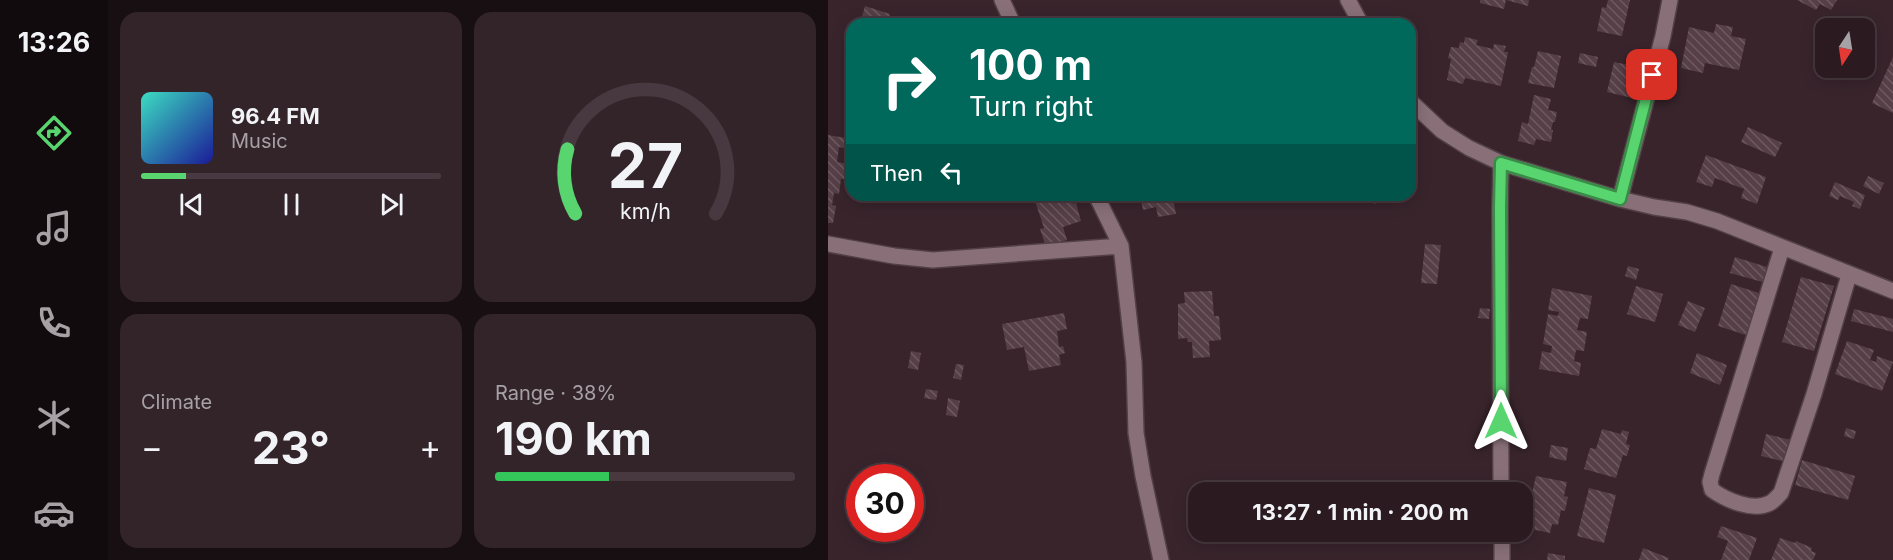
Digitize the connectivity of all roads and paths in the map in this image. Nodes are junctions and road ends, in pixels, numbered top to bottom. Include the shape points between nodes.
1 (1002, 0) edge
2 (1348, 0) edge
3 (1670, 0) edge
4 (1010, 18) edge
5 (1358, 18) edge
6 (1416, 107) edge
7 (1501, 163) junction
8 (1620, 199) junction
9 (1099, 201) edge
10 (828, 244) edge
11 (1121, 246) junction
12 (1782, 248) junction
13 (1849, 275) junction
14 (1893, 291) edge
15 (1501, 482) edge
16 (1502, 542) edge
17 (1161, 560) edge
18 (1502, 560) edge

1 - 4 street
2 - 5 street
3 - 8 street
6 - 7 street via 1442,131
7 - 8 street
7 - 15 street
8 - 12 street via 1717,221
9 - 11 street
10 - 11 street via 933,260
11 - 17 street via 1134,362 1136,433
12 - 13 street
12 - 13 street via 1712,474 1712,490 1719,496 1759,506 1772,503 1780,493
13 - 14 street
16 - 18 street

